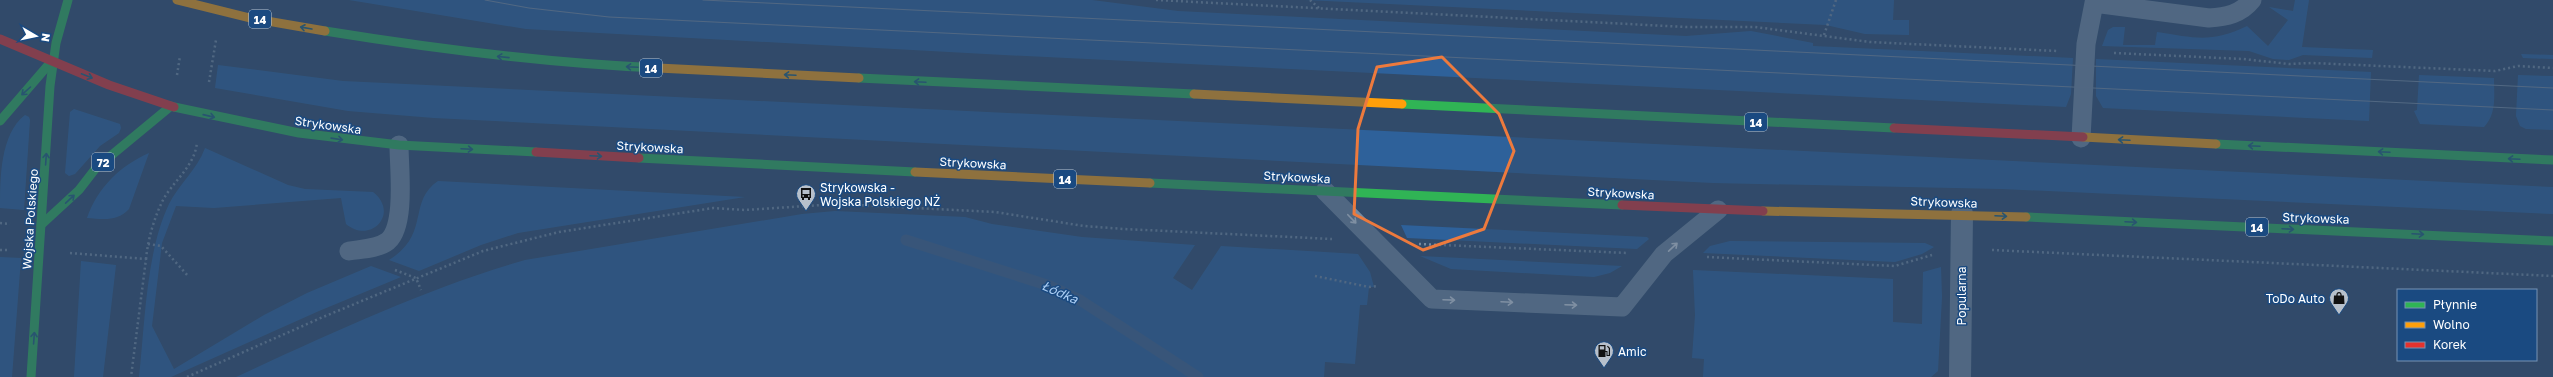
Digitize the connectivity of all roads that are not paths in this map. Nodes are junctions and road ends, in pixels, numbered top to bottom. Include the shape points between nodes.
1 (68, 0) edge
2 (177, 0) edge
3 (2252, 0) edge
4 (0, 39) edge
5 (51, 62) junction
6 (171, 106) junction
7 (0, 121) edge
8 (2081, 138) junction
9 (399, 145) junction
10 (2553, 160) edge
11 (1325, 191) junction
12 (1718, 210) junction
13 (1962, 214) junction
14 (41, 225) junction
15 (2553, 241) edge
16 (349, 251) dead end
17 (31, 377) edge
18 (1960, 377) edge

1 - 5 main road, Wojska Polskiego
8 -> 2 main road, 14 via 576,64 467,53 344,35 285,25
3 - 8 lane via 2227,17 2209,18 2094,3 2085,52
4 - 5 main road, 14
5 -> 6 main road, Strykowska / 14
5 -> 7 main road, Wojska Polskiego via 40,79 16,101
14 -> 5 main road, Wojska Polskiego
6 -> 9 main road, Strykowska / 14 via 299,133
14 -> 6 main road, 72 via 78,190 96,168
10 -> 8 main road, 14
9 -> 11 main road, Strykowska / 14
9 - 16 lane via 399,215 396,229 382,244
11 - 12 main road, Strykowska / 14
11 -> 12 lane via 1432,299 1622,307 1664,254
12 - 13 main road, Strykowska / 14
13 -> 15 main road, Strykowska / 14
13 - 18 street, Popularna
17 -> 14 main road, Wojska Polskiego

